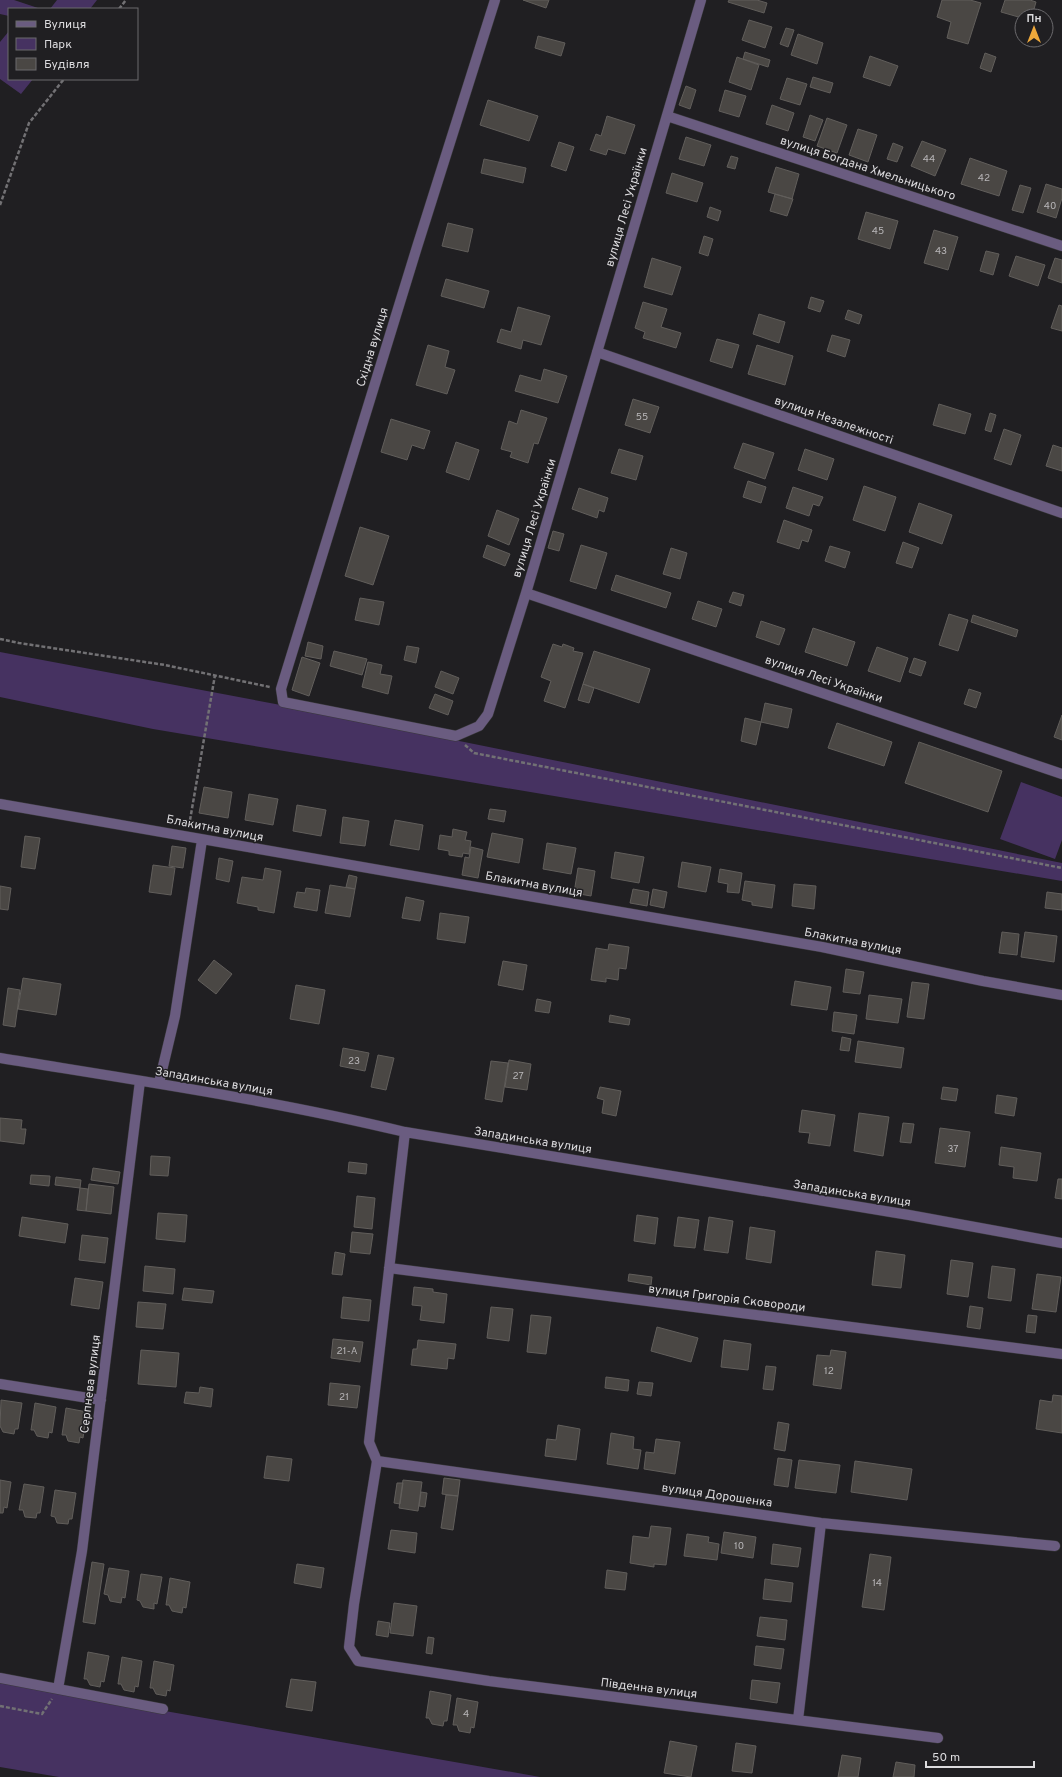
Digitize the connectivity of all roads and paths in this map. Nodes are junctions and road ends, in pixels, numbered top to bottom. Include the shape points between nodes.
1 (126, 0) edge
2 (495, 0) edge
3 (701, 0) edge
4 (120, 8) edge
5 (63, 80) edge
6 (667, 116) junction
7 (0, 205) edge
8 (1062, 246) edge
9 (597, 352) junction
10 (1062, 512) edge
11 (526, 593) junction
12 (0, 639) edge
13 (215, 675) junction
14 (281, 689) junction
15 (456, 736) junction
16 (1062, 774) edge
17 (0, 804) edge
18 (187, 836) junction
19 (202, 840) junction
20 (1062, 868) edge
21 (1062, 995) edge
22 (0, 1058) edge
23 (140, 1081) junction
24 (159, 1084) junction
25 (405, 1132) junction
26 (1062, 1243) edge
27 (389, 1268) junction
28 (1062, 1354) edge
29 (0, 1384) edge
30 (101, 1400) junction
31 (377, 1461) junction
32 (821, 1523) junction
33 (1055, 1546) dead end
34 (0, 1678) edge
35 (58, 1689) junction
36 (0, 1706) edge
37 (163, 1709) dead end
38 (798, 1720) junction
39 (938, 1738) dead end

1 - 4 path
2 - 14 street, Східна вулиця via 414,254
3 - 6 street, вулиця Лесі Українки
5 - 7 path via 29,123
6 - 8 street, вулиця Богдана Хмельницького
6 - 9 street, вулиця Лесі Українки
9 - 10 street, вулиця Незалежності
9 - 11 street, вулиця Лесі Українки
11 - 15 street via 488,714 479,726
11 - 16 street, вулиця Лесі Українки
12 - 13 path
13 - 14 path
13 - 18 path
14 - 15 street, Східна вулиця via 283,702
15 - 20 path via 474,753
17 - 18 street, Блакитна вулиця
18 - 19 street, Блакитна вулиця
19 - 21 street, Блакитна вулиця via 822,947
19 - 24 street via 175,1016
22 - 23 street, Западинська вулиця
23 - 24 street, Западинська вулиця
23 - 30 street, Серпнева вулиця
24 - 25 street, Западинська вулиця via 344,1118
25 - 26 street, Западинська вулиця via 909,1215
25 - 27 street
27 - 28 street, вулиця Григорія Сковороди
27 - 31 street via 369,1442
29 - 30 street
30 - 35 street, Серпнева вулиця via 82,1551
31 - 32 street, вулиця Дорошенка
31 - 38 street, Південна вулиця via 349,1647 358,1661 489,1681
32 - 33 street, вулиця Дорошенка
32 - 38 street
34 - 35 street
35 - 36 path via 42,1714
35 - 37 street
38 - 39 street, Південна вулиця

